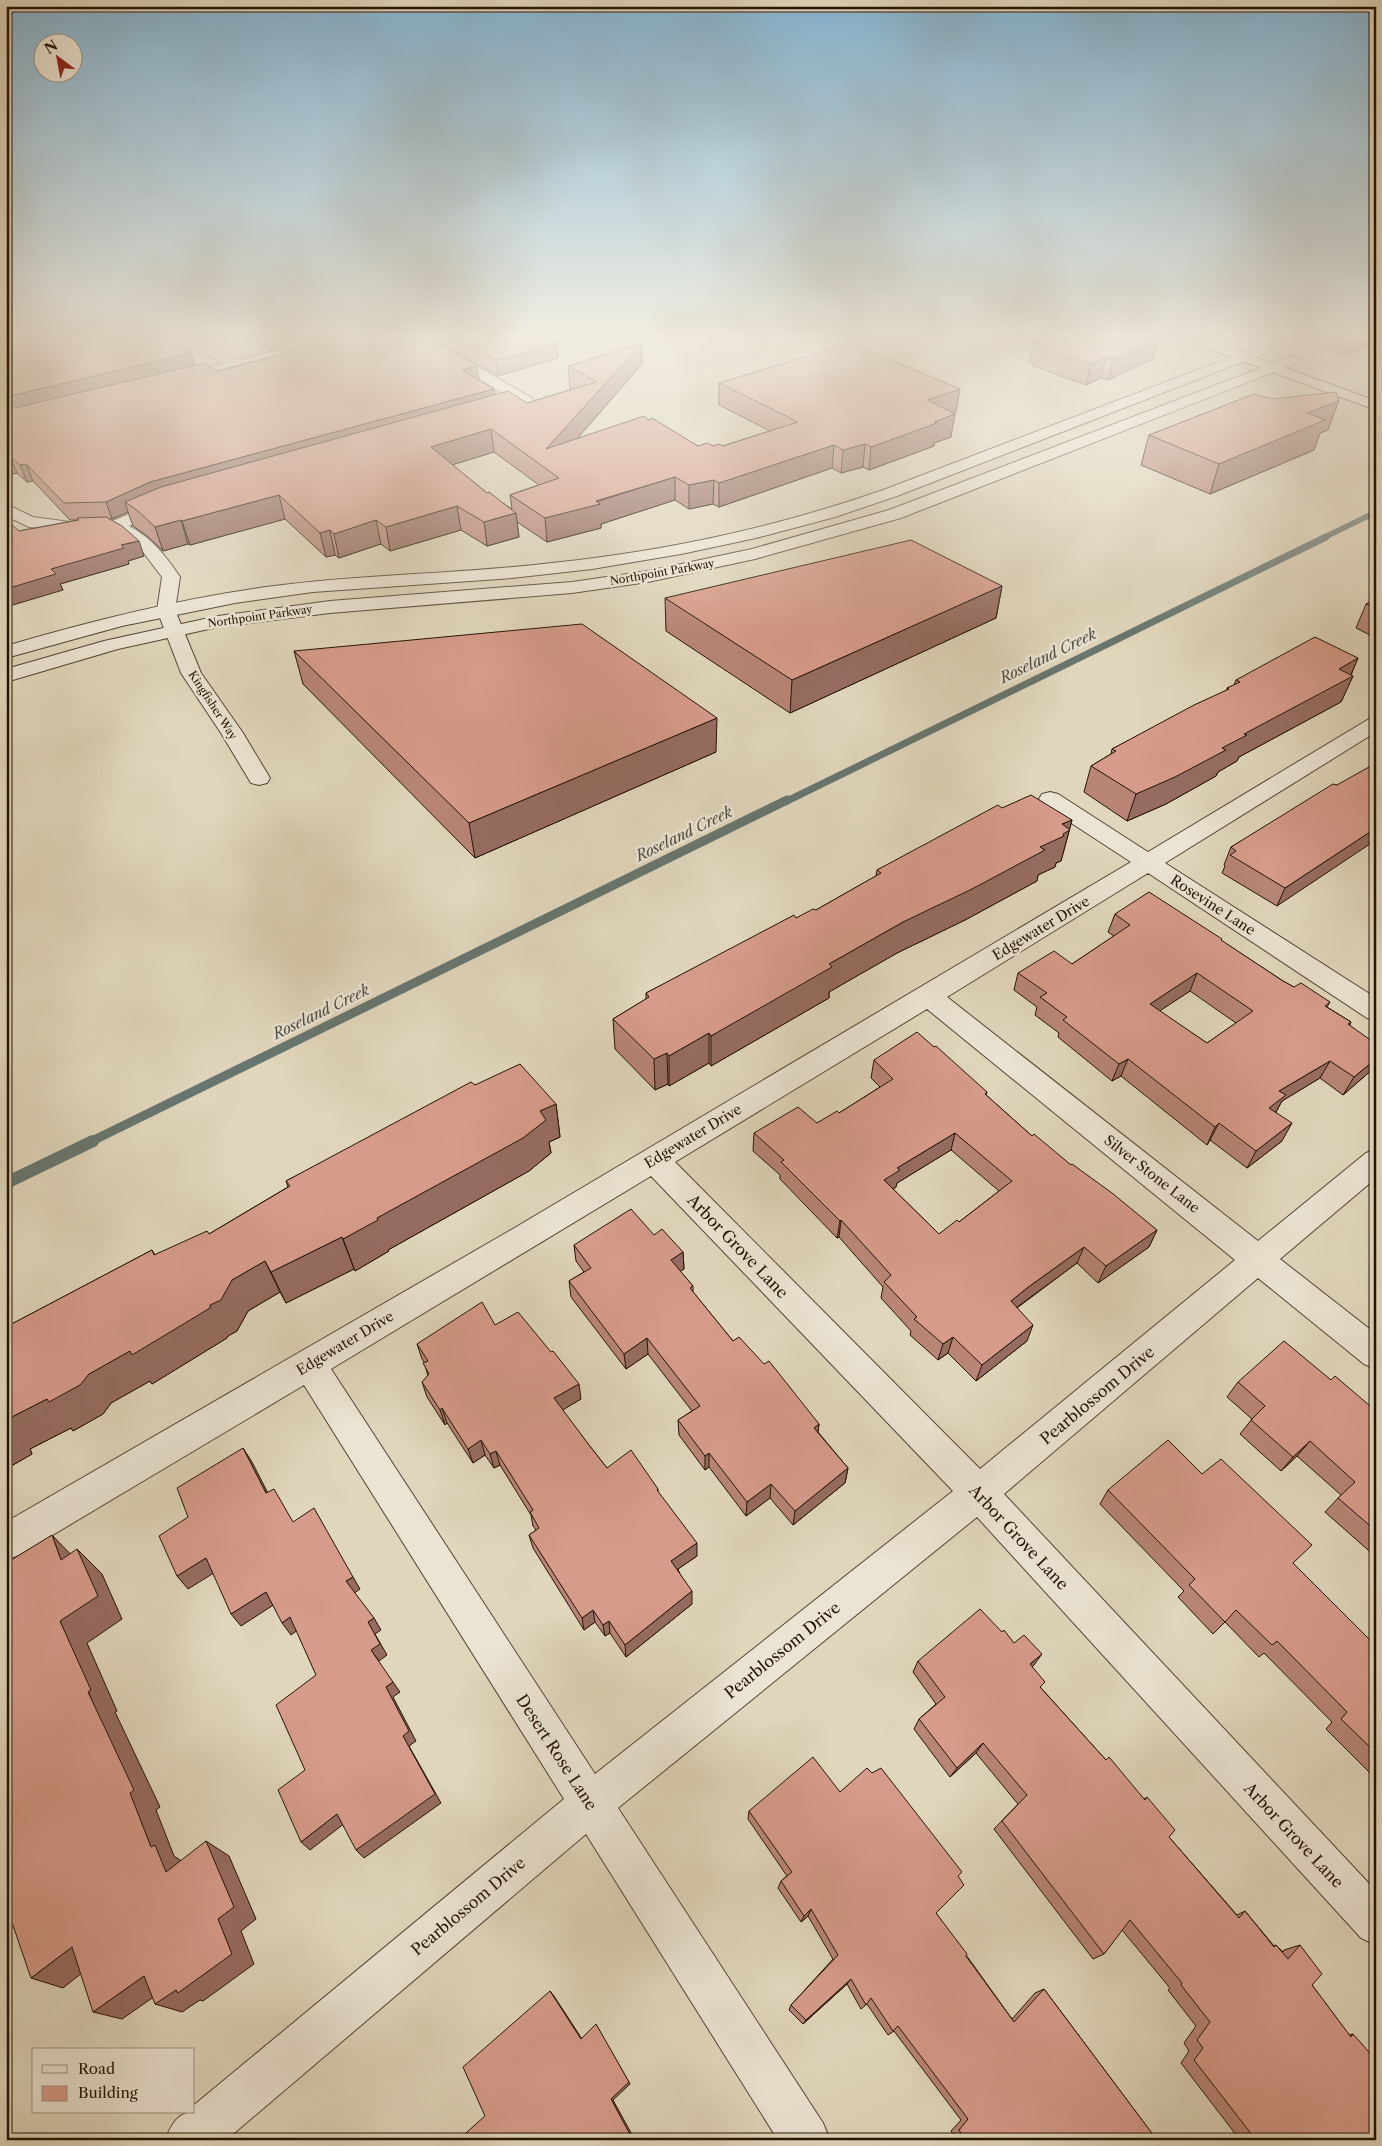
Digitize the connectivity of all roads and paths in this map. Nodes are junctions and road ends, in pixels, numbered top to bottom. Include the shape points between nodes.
1 (1033, 433) edge
2 (1103, 433) edge
3 (181, 500) edge
4 (6, 509) edge
5 (115, 526) junction
6 (166, 610) junction
7 (173, 630) junction
8 (6, 652) edge
9 (6, 676) edge
10 (1376, 723) edge
11 (259, 778) dead end
12 (1050, 799) dead end
13 (1148, 863) junction
14 (928, 996) junction
15 (1376, 1011) edge
16 (653, 1159) junction
17 (1376, 1160) edge
18 (1259, 1259) junction
19 (1376, 1354) edge
20 (310, 1365) junction
21 (979, 1493) junction
22 (6, 1542) edge
23 (590, 1804) junction
24 (1376, 1923) edge
25 (189, 2140) edge
26 (806, 2140) edge

1 - 6 street, Northpoint Parkway via 859,503 724,540 622,560 469,578 312,588 240,596
2 - 7 street, Northpoint Parkway via 895,514 776,549 611,582 487,596 289,611
3 - 5 street
4 - 5 street via 29,522 70,527
5 - 6 street via 149,548 170,577
6 - 7 street, Kingfisher Way
6 - 8 street, Northpoint Parkway
7 - 9 street, Northpoint Parkway
7 - 11 street, Kingfisher Way via 191,673
10 - 13 street, Edgewater Drive
12 - 13 street, Rosevine Lane
13 - 14 street, Edgewater Drive
13 - 15 street, Rosevine Lane
14 - 16 street, Edgewater Drive
14 - 18 street, Silver Stone Lane
16 - 20 street, Edgewater Drive
16 - 21 street, Arbor Grove Lane
17 - 18 street, Pearblossom Drive
18 - 19 street, Silver Stone Lane
18 - 21 street, Pearblossom Drive
20 - 22 street, Edgewater Drive
20 - 23 street, Desert Rose Lane
21 - 23 street, Pearblossom Drive
21 - 24 street, Arbor Grove Lane
23 - 25 street, Pearblossom Drive
23 - 26 street, Desert Rose Lane

